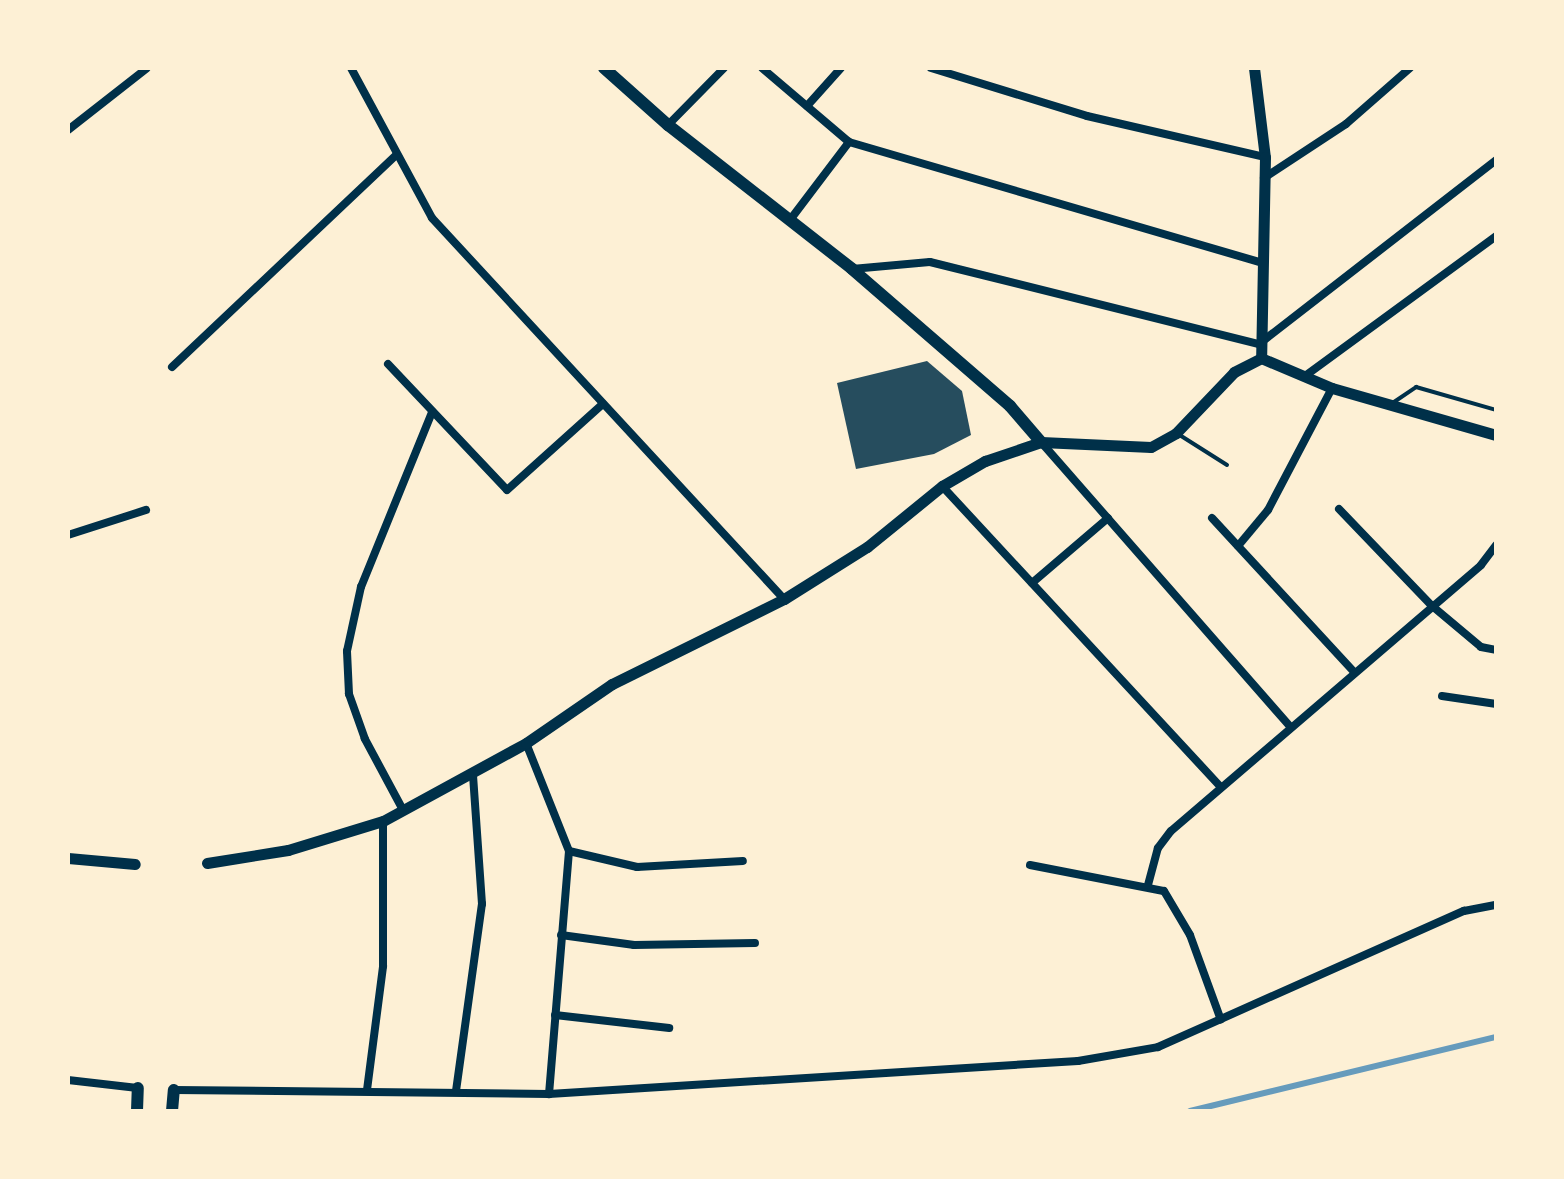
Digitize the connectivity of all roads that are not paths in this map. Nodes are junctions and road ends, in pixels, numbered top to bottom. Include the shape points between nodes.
1 (147, 68) edge
2 (351, 68) edge
3 (604, 68) edge
4 (724, 68) edge
5 (841, 68) edge
6 (931, 68) edge
7 (1254, 68) edge
8 (1410, 68) edge
9 (764, 69) edge
10 (807, 106) junction
11 (668, 125) junction
12 (68, 130) edge
13 (849, 142) junction
14 (396, 155) junction
15 (1265, 157) junction
16 (1496, 160) edge
17 (1264, 178) junction
18 (790, 220) junction
19 (1496, 236) edge
20 (1260, 262) junction
21 (852, 269) junction
22 (1259, 344) junction
23 (1261, 358) junction
24 (388, 364) dead end
25 (172, 367) dead end
26 (1305, 376) junction
27 (1332, 388) junction
28 (603, 404) junction
29 (1389, 405) junction
30 (1496, 410) edge
31 (432, 412) junction
32 (1176, 433) junction
33 (1496, 435) edge
34 (1041, 442) junction
35 (1227, 465) dead end
36 (942, 486) junction
37 (1339, 509) dead end
38 (146, 510) dead end
39 (1108, 518) junction
40 (1212, 518) dead end
41 (68, 535) edge
42 (1496, 545) edge
43 (1238, 546) junction
44 (1032, 583) junction
45 (784, 599) junction
46 (1431, 605) junction
47 (1496, 650) edge
48 (1353, 671) junction
49 (1442, 696) dead end
50 (1496, 704) edge
51 (1289, 725) junction
52 (526, 743) junction
53 (473, 774) junction
54 (1220, 786) junction
55 (403, 810) junction
56 (383, 821) junction
57 (569, 851) junction
58 (68, 858) edge
59 (743, 861) dead end
60 (207, 863) dead end
61 (135, 864) dead end
62 (1030, 865) dead end
63 (1148, 885) junction
64 (1496, 905) edge
65 (561, 935) junction
66 (755, 943) dead end
67 (555, 1015) junction
68 (1221, 1020) junction
69 (669, 1028) dead end
70 (68, 1080) edge
71 (138, 1088) joint
72 (174, 1090) joint
73 (367, 1090) junction
74 (456, 1091) junction
75 (549, 1094) junction
76 (137, 1111) edge
77 (172, 1111) edge

1 - 12 street
2 - 14 street
3 - 11 main road
4 - 11 street
5 - 10 street
6 - 15 street via 1087,116
7 - 15 street
8 - 17 street via 1346,124
9 - 10 street
10 - 13 street
11 - 18 main road
13 - 18 street
13 - 20 street
14 - 25 street
14 - 28 street via 432,218
15 - 17 street
16 - 22 street
17 - 20 street
18 - 21 main road
19 - 26 street
20 - 22 street
21 - 22 street via 930,262
21 - 34 main road via 1010,406
22 - 23 street
23 - 26 street
23 - 32 street via 1210,392
24 - 31 street
26 - 27 street
27 - 29 street
27 - 43 street via 1268,510
28 - 31 street via 507,490
28 - 45 street
29 - 30 lane via 1416,387
29 - 33 street
31 - 55 street via 361,587 347,651 349,694 365,739
32 - 34 street via 1151,447
32 - 35 lane
34 - 36 street via 985,461
34 - 39 street
36 - 44 street
36 - 45 street via 867,547
37 - 46 street
38 - 41 street
39 - 44 street
39 - 51 street
40 - 43 street
42 - 46 street via 1481,565
43 - 48 street
44 - 54 street
45 - 52 street via 612,684
46 - 47 street via 1481,647
46 - 48 street
48 - 51 street
49 - 50 street
51 - 54 street
52 - 53 street
52 - 57 street
53 - 55 street
53 - 74 street via 482,904
54 - 63 street via 1158,848
55 - 56 street
56 - 60 street via 288,850
56 - 73 street via 383,966
57 - 59 street via 637,867
57 - 65 street
58 - 61 street
62 - 63 street
63 - 68 street via 1164,891 1178,908
64 - 68 street via 1464,911
65 - 66 street via 634,945
65 - 67 street
67 - 69 street
67 - 75 street
68 - 75 street via 1158,1047 1078,1061
70 - 71 street
71 - 76 main road
72 - 73 street
72 - 77 main road
73 - 74 street
74 - 75 street

